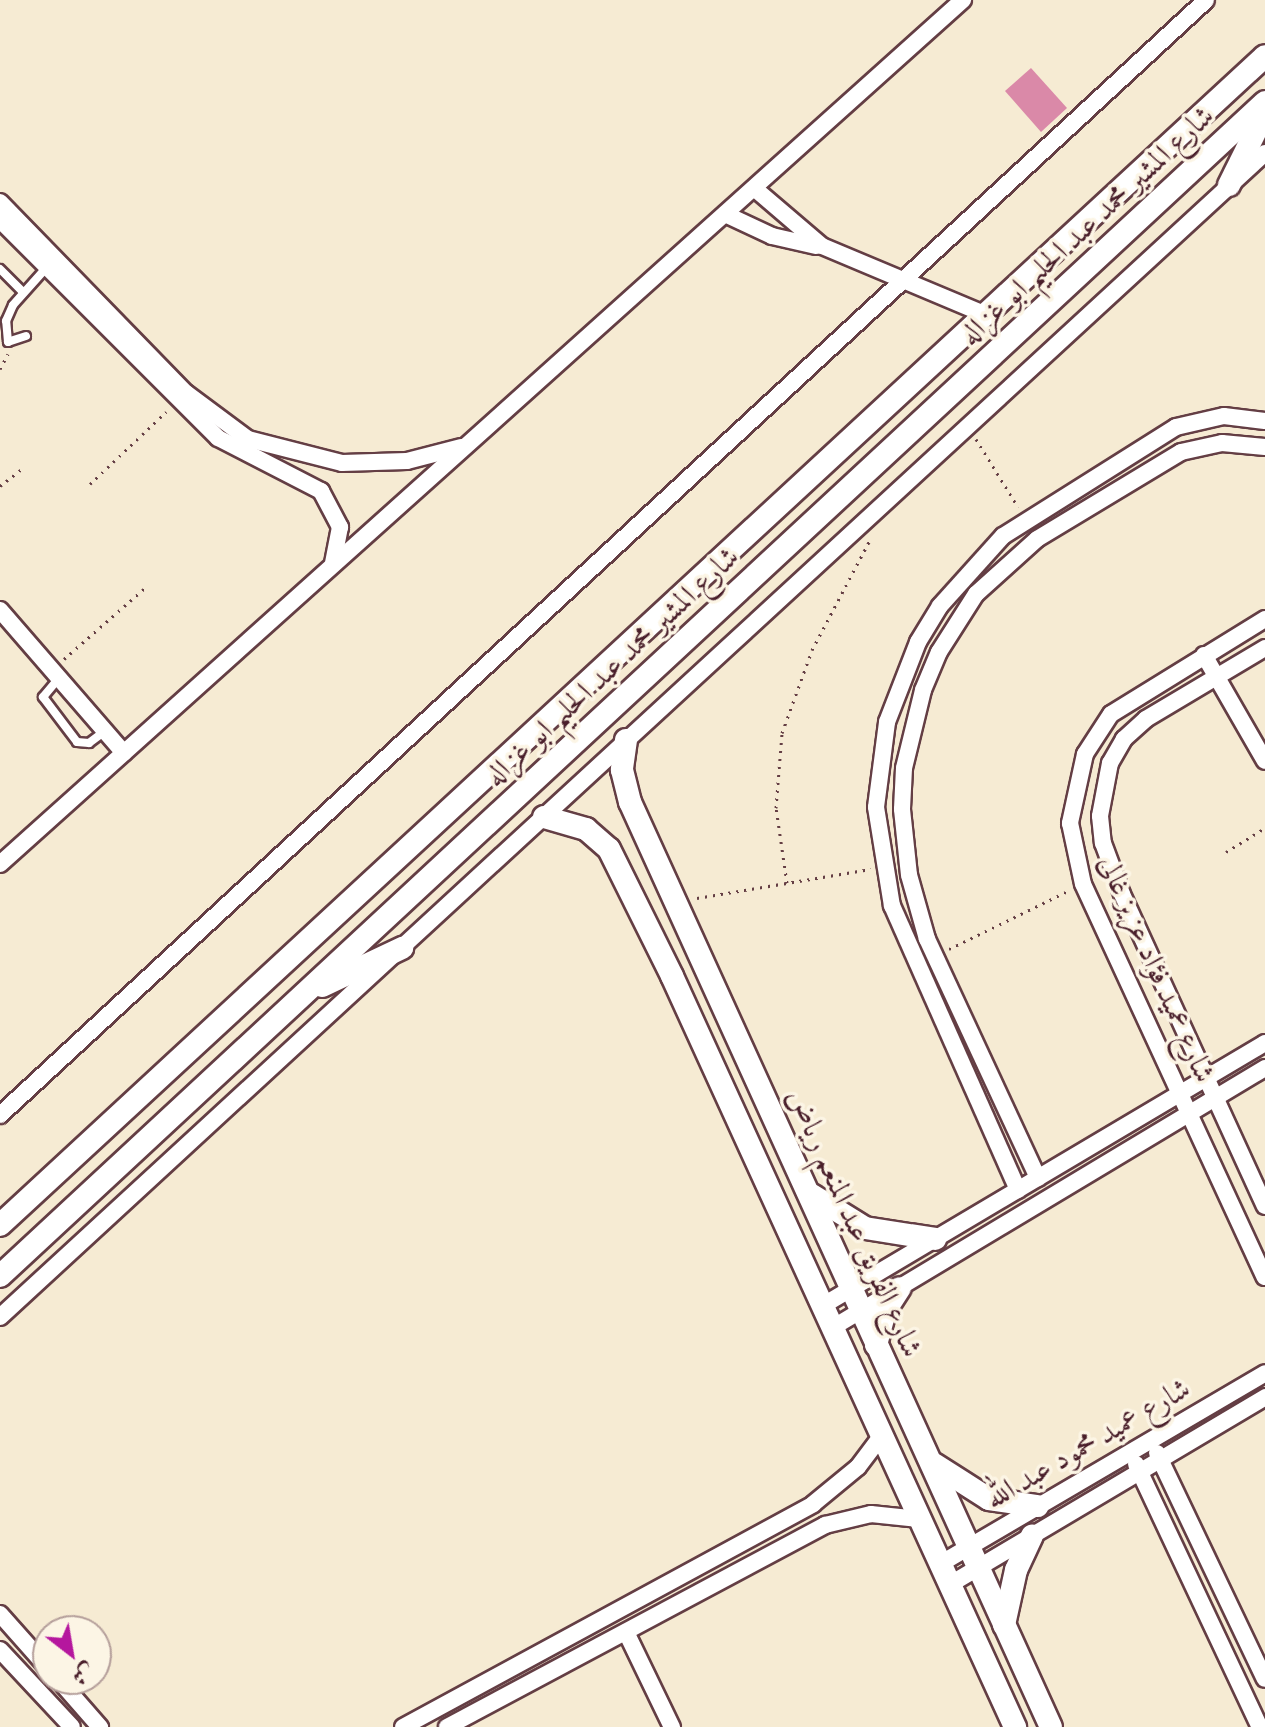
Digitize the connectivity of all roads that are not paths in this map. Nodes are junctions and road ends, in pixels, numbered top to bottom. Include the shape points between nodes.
1 (963, 0) edge
2 (1206, 0) edge
3 (1265, 56) edge
4 (1265, 102) edge
5 (1265, 112) edge
6 (1265, 153) edge
7 (1229, 185) junction
8 (754, 188) junction
9 (0, 202) edge
10 (725, 214) junction
11 (0, 220) edge
12 (822, 246) junction
13 (47, 267) junction
14 (0, 269) edge
15 (902, 279) junction
16 (23, 292) junction
17 (986, 315) junction
18 (26, 336) dead end
19 (1265, 421) edge
20 (470, 444) junction
21 (1265, 447) edge
22 (330, 568) junction
23 (0, 610) edge
24 (1265, 619) edge
25 (1265, 648) edge
26 (1204, 655) junction
27 (55, 674) junction
28 (1217, 677) junction
29 (105, 731) junction
30 (626, 740) junction
31 (124, 753) junction
32 (1265, 761) edge
33 (544, 817) junction
34 (0, 864) edge
35 (402, 948) junction
36 (702, 960) junction
37 (672, 976) junction
38 (300, 997) junction
39 (1265, 1043) edge
40 (177, 1060) junction
41 (1265, 1068) edge
42 (1206, 1078) junction
43 (202, 1087) junction
44 (1181, 1093) junction
45 (1215, 1098) junction
46 (1190, 1113) junction
47 (0, 1115) edge
48 (1038, 1178) junction
49 (805, 1189) junction
50 (1018, 1190) junction
51 (1265, 1206) edge
52 (0, 1225) edge
53 (935, 1239) junction
54 (0, 1276) edge
55 (1265, 1277) edge
56 (900, 1288) junction
57 (851, 1289) junction
58 (822, 1306) junction
59 (861, 1311) junction
60 (0, 1317) edge
61 (832, 1328) junction
62 (876, 1345) junction
63 (1265, 1373) edge
64 (1265, 1397) edge
65 (881, 1437) junction
66 (1151, 1440) junction
67 (1131, 1452) junction
68 (928, 1459) junction
69 (1161, 1459) junction
70 (1139, 1472) junction
71 (1037, 1506) junction
72 (919, 1519) junction
73 (1032, 1536) junction
74 (968, 1547) junction
75 (940, 1564) junction
76 (978, 1568) junction
77 (949, 1585) junction
78 (0, 1614) edge
79 (1004, 1625) junction
80 (626, 1632) junction
81 (0, 1650) edge
82 (32, 1650) edge
83 (522, 1661) junction
84 (1265, 1679) edge
85 (532, 1681) junction
86 (72, 1695) edge
87 (72, 1727) edge
88 (100, 1727) edge
89 (403, 1727) edge
90 (447, 1727) edge
91 (672, 1727) edge
92 (1015, 1727) edge
93 (1051, 1727) edge
94 (1260, 1727) edge

1 - 8 street
2 - 15 street
3 - 17 street, شارع المشير محمد عبد الحليم ابو غزاله
4 - 38 street, شارع المشير محمد عبد الحليم ابو غزاله
5 - 7 street
6 - 7 street
7 - 30 street
8 - 10 street
8 - 12 street
9 - 20 street via 186,393 248,439 342,463 407,461
10 - 12 street via 772,236
10 - 20 street
11 - 13 street
12 - 15 street
13 - 16 lane
13 - 22 street via 178,401 237,450 321,491 340,527 339,548
14 - 16 lane
15 - 17 street
15 - 47 street
16 - 18 lane via 6,321 5,336 14,344
17 - 40 street, شارع المشير محمد عبد الحليم ابو غزاله
19 - 50 street via 1224,416 1176,427 1025,520 959,580 918,642 900,682 879,764 876,807 882,867 906,945
20 - 22 street
21 - 48 street via 1222,443 1165,459 1017,554 960,617 923,690 904,768 909,875 935,955
22 - 31 street
23 - 27 street
24 - 26 street, شارع عميد فؤاد عزيز غالى
25 - 28 street, شارع عميد فؤاد عزيز غالى
26 - 28 street
26 - 44 street, شارع عميد فؤاد عزيز غالى via 1111,714 1085,754 1070,823 1083,884
27 - 29 street
27 - 29 lane via 43,697 77,742 89,743
28 - 32 street
28 - 42 street, شارع عميد فؤاد عزيز غالى via 1146,719 1124,739 1110,763 1100,816 1112,869
29 - 31 street
30 - 33 street
30 - 36 street, شارع الفريق عبد المنعم رياض via 626,792
31 - 34 street
33 - 35 street
33 - 37 street, شارع الفريق عبد المنعم رياض via 586,829 609,849
35 - 38 street
35 - 60 street
36 - 37 street
36 - 49 street, شارع الفريق عبد المنعم رياض
37 - 58 street, شارع الفريق عبد المنعم رياض
38 - 43 street, شارع المشير محمد عبد الحليم ابو غزاله
39 - 42 street
40 - 43 street
40 - 52 street, شارع المشير محمد عبد الحليم ابو غزاله
41 - 45 street
42 - 44 street
42 - 45 street, شارع عميد فؤاد عزيز غالى
43 - 54 street, شارع المشير محمد عبد الحليم ابو غزاله
44 - 46 street, شارع عميد فؤاد عزيز غالى
44 - 48 street
45 - 46 street
45 - 51 street, شارع عميد فؤاد عزيز غالى
46 - 55 street, شارع عميد فؤاد عزيز غالى
46 - 56 street
48 - 50 street
49 - 53 street via 865,1228
49 - 57 street, شارع الفريق عبد المنعم رياض
50 - 53 street
53 - 57 street
56 - 59 street
56 - 62 street via 885,1311
57 - 58 street
57 - 59 street, شارع الفريق عبد المنعم رياض
58 - 61 street, شارع الفريق عبد المنعم رياض
59 - 61 street
59 - 62 street, شارع الفريق عبد المنعم رياض
61 - 65 street, شارع الفريق عبد المنعم رياض
62 - 68 street, شارع الفريق عبد المنعم رياض
63 - 66 street, شارع عميد محمود عبد الله
64 - 69 street, شارع عميد محمود عبد الله
65 - 72 street, شارع الفريق عبد المنعم رياض
65 - 83 street via 858,1467 813,1504
66 - 67 street, شارع عميد محمود عبد الله
66 - 69 street
67 - 70 street
67 - 71 street, شارع عميد محمود عبد الله
68 - 71 street via 989,1499
68 - 74 street, شارع الفريق عبد المنعم رياض
69 - 70 street, شارع عميد محمود عبد الله
69 - 84 street
70 - 73 street, شارع عميد محمود عبد الله
70 - 94 street
71 - 74 street, شارع عميد محمود عبد الله
72 - 75 street, شارع الفريق عبد المنعم رياض
72 - 80 street via 871,1514 825,1525
73 - 76 street, شارع عميد محمود عبد الله
73 - 79 street via 1016,1570
74 - 75 street, شارع عميد محمود عبد الله
74 - 76 street, شارع الفريق عبد المنعم رياض
75 - 77 street, شارع الفريق عبد المنعم رياض
76 - 77 street, شارع عميد محمود عبد الله
76 - 79 street, شارع الفريق عبد المنعم رياض
77 - 92 street, شارع الفريق عبد المنعم رياض
78 - 82 street
79 - 93 street, شارع الفريق عبد المنعم رياض
80 - 85 street
80 - 91 street
81 - 87 street
83 - 85 street
83 - 89 street
85 - 90 street
86 - 88 street

